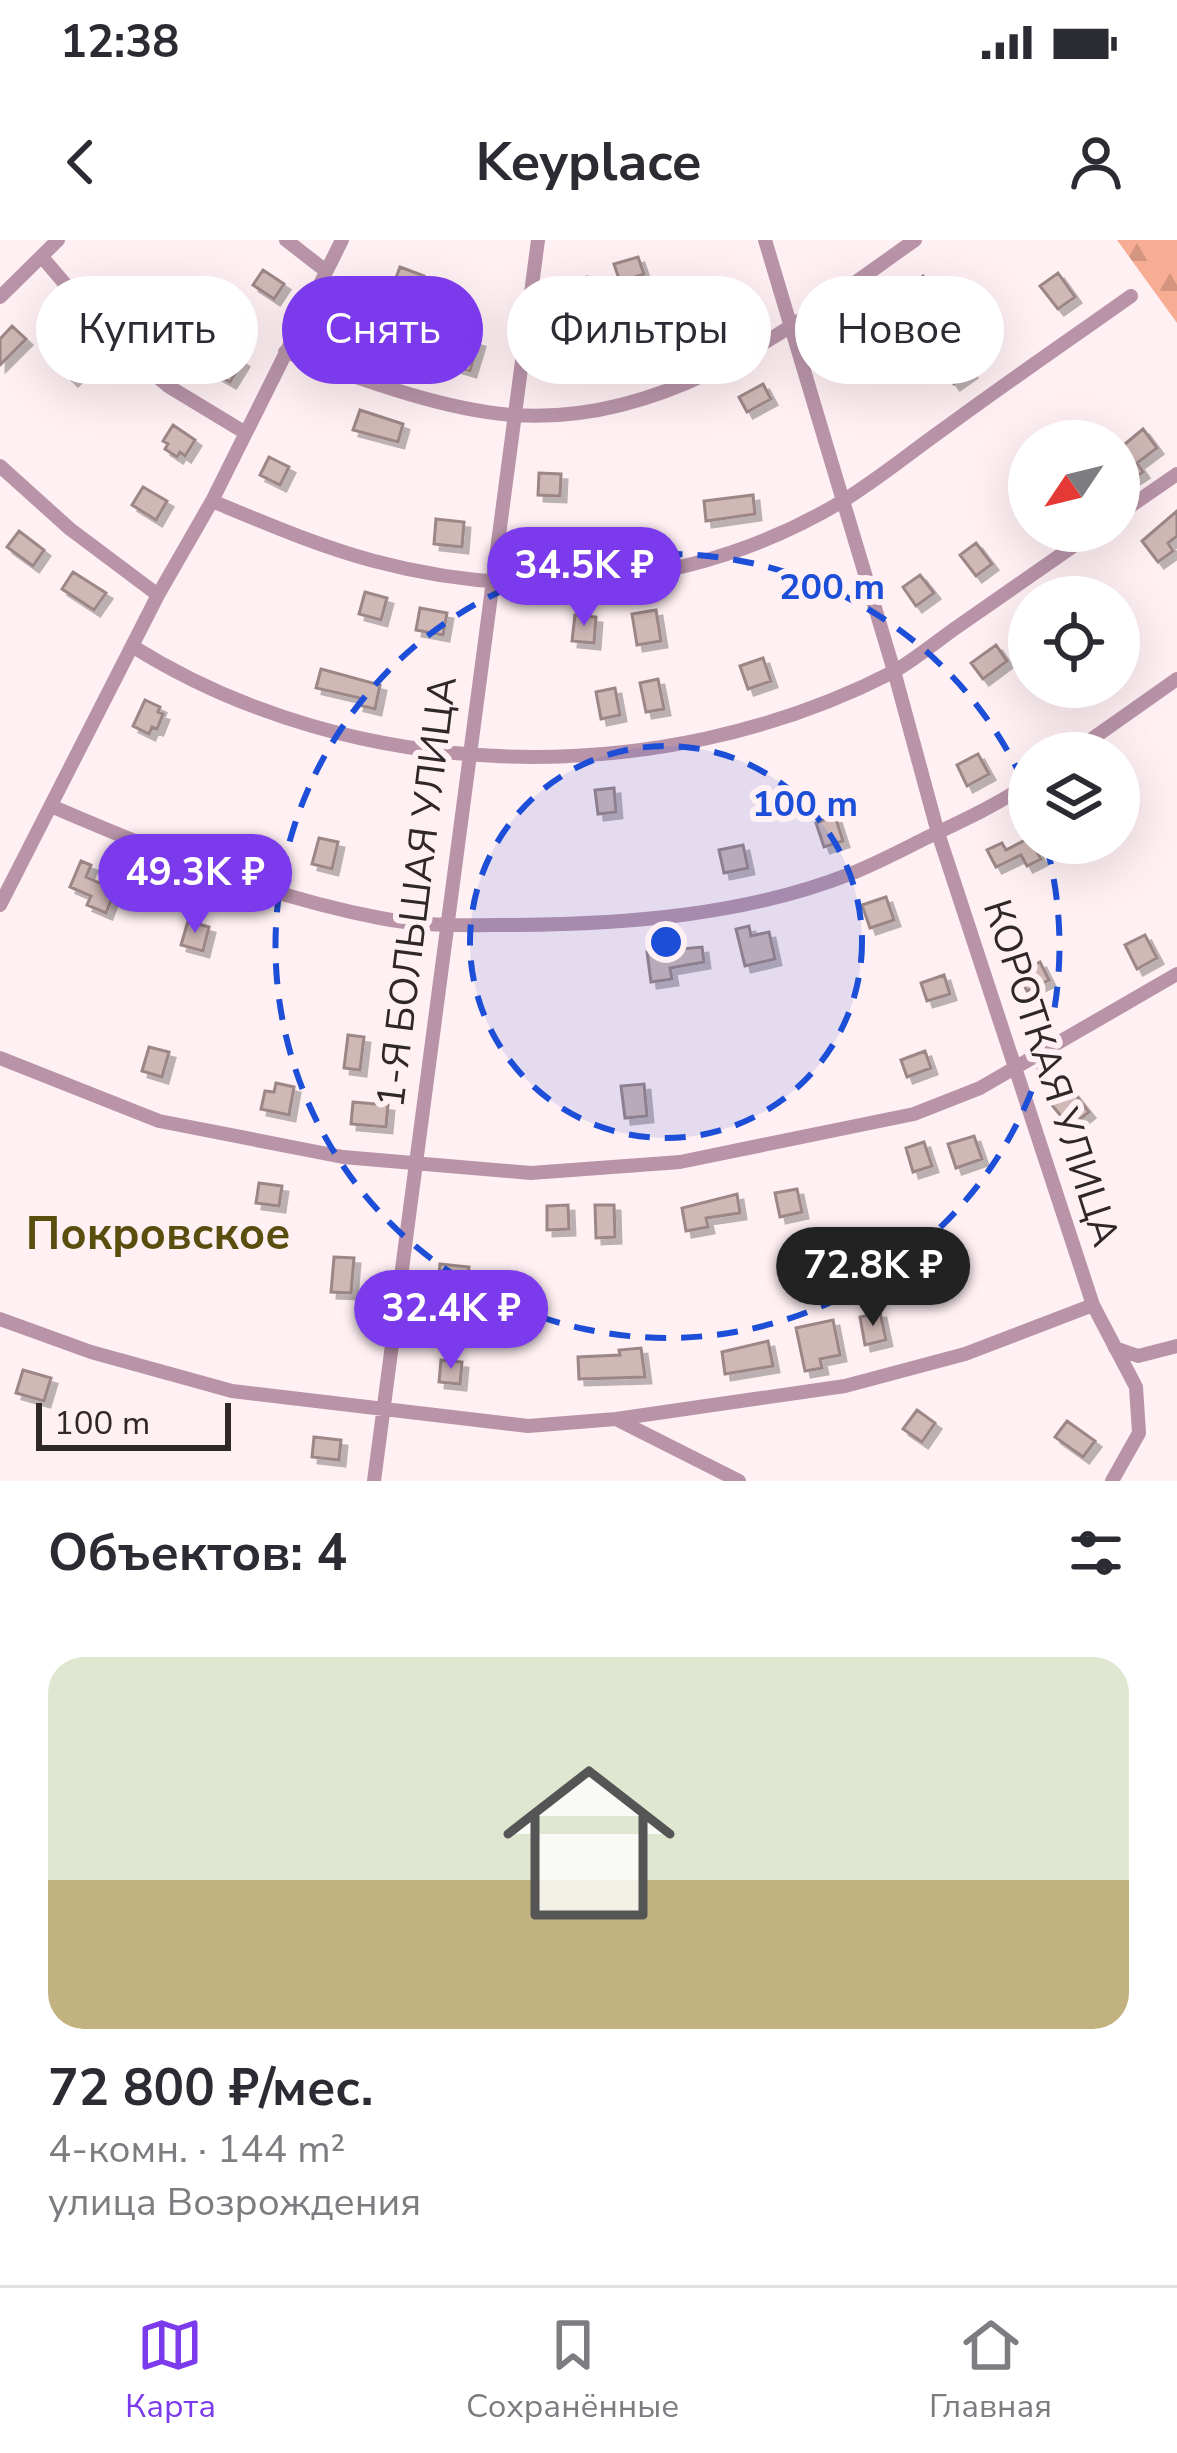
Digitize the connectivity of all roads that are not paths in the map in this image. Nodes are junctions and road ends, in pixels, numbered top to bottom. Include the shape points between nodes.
1 (58, 240) edge
2 (286, 240) edge
3 (342, 240) edge
4 (538, 240) edge
5 (765, 240) edge
6 (915, 240) edge
7 (42, 257) junction
8 (326, 271) junction
9 (323, 276) edge
10 (1131, 296) dead end
11 (0, 297) edge
12 (793, 326) junction
13 (282, 358) edge
14 (383, 384) edge
15 (513, 415) junction
16 (244, 432) junction
17 (0, 466) edge
18 (1177, 474) edge
19 (1140, 500) edge
20 (212, 501) junction
21 (843, 501) junction
22 (1065, 552) edge
23 (490, 581) junction
24 (158, 595) junction
25 (131, 646) junction
26 (894, 671) junction
27 (1177, 679) edge
28 (1102, 732) edge
29 (467, 756) junction
30 (1008, 794) edge
31 (51, 806) junction
32 (938, 832) junction
33 (0, 905) edge
34 (447, 926) junction
35 (1177, 974) edge
36 (0, 1058) edge
37 (1015, 1069) junction
38 (415, 1166) junction
39 (1093, 1305) junction
40 (0, 1319) edge
41 (1177, 1346) edge
42 (1115, 1348) junction
43 (383, 1406) junction
44 (616, 1419) junction
45 (374, 1481) edge
46 (739, 1481) edge
47 (1112, 1481) edge

1 - 7 street
2 - 8 street
3 - 8 street
4 - 15 street, 1-Я БОЛЬШАЯ УЛИЦА
5 - 12 street, КОРОТКАЯ УЛИЦА
6 - 12 street
7 - 11 street
7 - 16 street via 112,339 168,386
8 - 9 street
10 - 21 street
12 - 15 street via 673,390 623,404
12 - 21 street, КОРОТКАЯ УЛИЦА
13 - 16 street
14 - 15 street
15 - 23 street, 1-Я БОЛЬШАЯ УЛИЦА
16 - 20 street
17 - 24 street
18 - 19 street
20 - 23 street via 376,562
20 - 24 street
21 - 23 street via 685,567 553,585
21 - 26 street, КОРОТКАЯ УЛИЦА
22 - 26 street
23 - 29 street, 1-Я БОЛЬШАЯ УЛИЦА
24 - 25 street
25 - 29 street via 251,703 345,735
25 - 31 street
26 - 29 street via 802,708 652,748 573,758
26 - 32 street, КОРОТКАЯ УЛИЦА
27 - 28 street
29 - 34 street, 1-Я БОЛЬШАЯ УЛИЦА
30 - 32 street
31 - 33 street
31 - 34 street via 180,861 316,904
32 - 34 street via 848,875 747,904 588,923
32 - 37 street, КОРОТКАЯ УЛИЦА
34 - 38 street, 1-Я БОЛЬШАЯ УЛИЦА
35 - 37 street
36 - 38 street via 159,1120
37 - 38 street via 914,1114 680,1162 531,1173
37 - 39 street, КОРОТКАЯ УЛИЦА
38 - 43 street, 1-Я БОЛЬШАЯ УЛИЦА
39 - 42 street, КОРОТКАЯ УЛИЦА
39 - 44 street via 965,1354 845,1386
40 - 43 street via 232,1390
41 - 42 street via 1138,1357
42 - 47 street, КОРОТКАЯ УЛИЦА via 1136,1387 1139,1433
43 - 44 street via 528,1426
43 - 45 street, 1-Я БОЛЬШАЯ УЛИЦА
44 - 46 street

